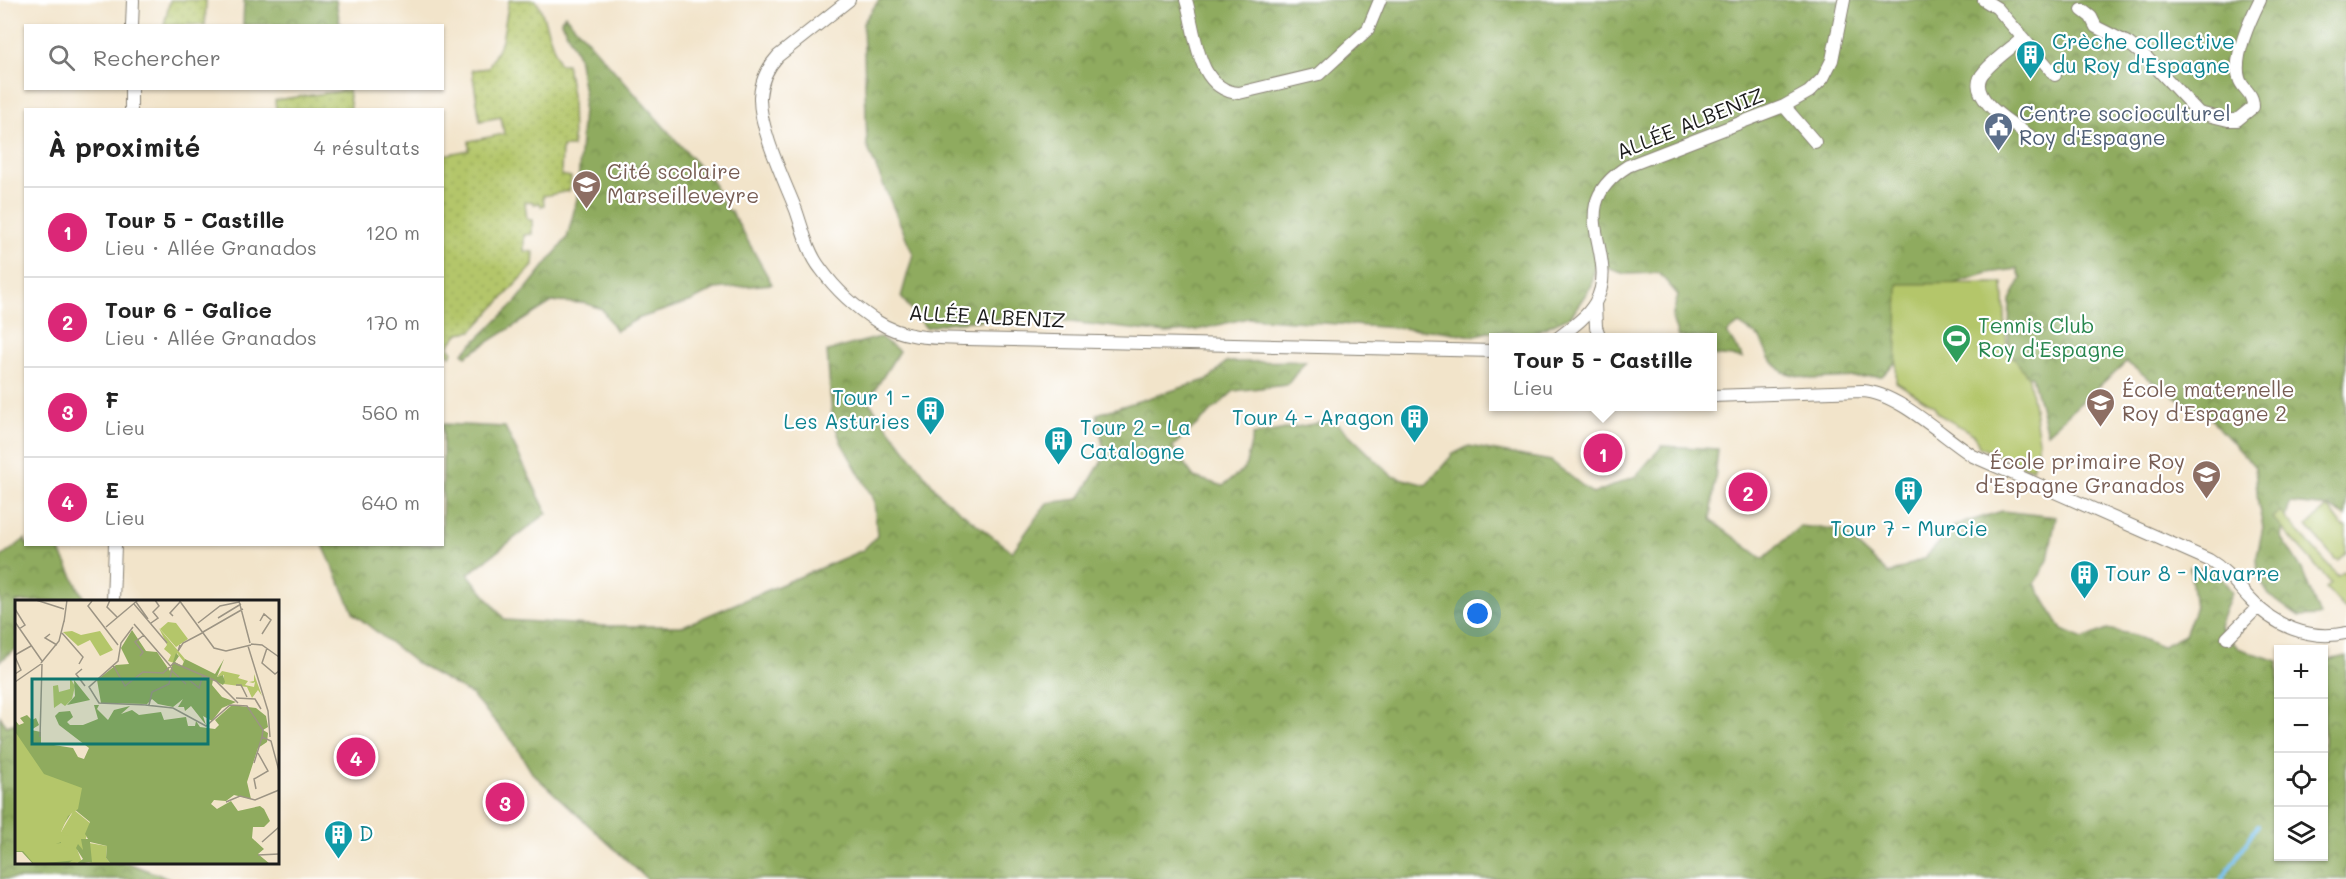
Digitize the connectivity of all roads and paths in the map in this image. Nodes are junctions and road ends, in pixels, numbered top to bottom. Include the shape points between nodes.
1 (133, 0) edge
2 (849, 0) edge
3 (1186, 0) edge
4 (1380, 0) edge
5 (1844, 0) edge
6 (1984, 0) edge
7 (2260, 0) edge
8 (2082, 10) dead end
9 (132, 24) edge
10 (2023, 38) junction
11 (2055, 75) dead end
12 (131, 90) edge
13 (1784, 106) junction
14 (131, 108) edge
15 (2036, 140) dead end
16 (1815, 142) dead end
17 (1595, 304) junction
18 (1568, 333) edge
19 (1598, 333) edge
20 (1489, 351) edge
21 (1717, 396) edge
22 (115, 546) edge
23 (113, 600) edge
24 (2258, 607) junction
25 (2346, 633) edge
26 (2227, 638) dead end

1 - 9 street
2 - 20 street, ALLÉE ALBENIZ via 770,65 761,87 761,111 819,268 846,298 879,323 912,335 967,339
3 - 4 street via 1206,73 1221,88 1239,93 1319,74 1368,28
5 - 13 street, ALLÉE ALBENIZ via 1829,70 1817,86
6 - 10 street via 1997,8
7 - 8 street via 2247,27 2239,61 2239,79 2253,98 2253,107 2237,120 2199,112 2148,59 2096,27
10 - 11 street
10 - 15 street via 1982,73 1978,85 1983,100
12 - 14 street
13 - 16 street
13 - 17 street, ALLÉE ALBENIZ via 1628,166 1608,182 1594,214 1602,274
17 - 18 street
17 - 19 street
21 - 24 street via 1874,391 1896,400 1973,456 2209,560
22 - 23 street
24 - 25 street via 2280,624 2306,633
24 - 26 street

